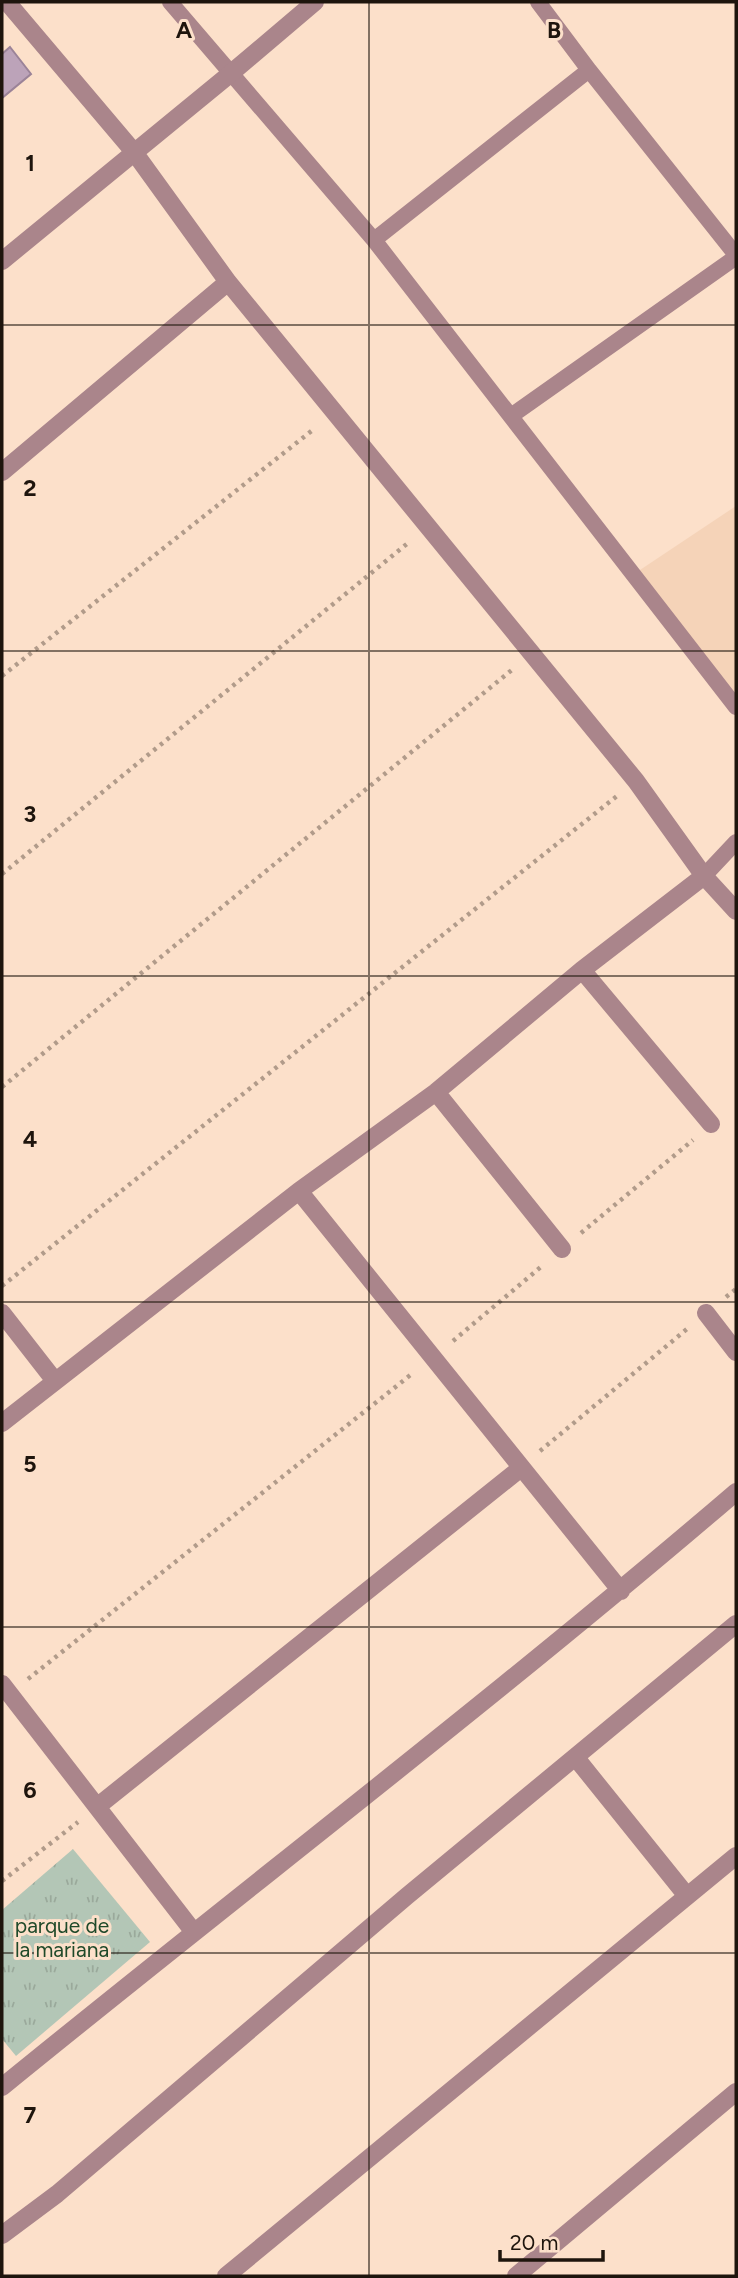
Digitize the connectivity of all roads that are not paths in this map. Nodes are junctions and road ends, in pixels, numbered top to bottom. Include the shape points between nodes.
1 (7, 2) edge
2 (170, 2) edge
3 (315, 2) edge
4 (538, 2) edge
5 (589, 70) junction
6 (230, 74) junction
7 (134, 152) junction
8 (374, 240) junction
9 (736, 256) edge
10 (2, 261) edge
11 (228, 282) junction
12 (511, 416) junction
13 (2, 472) edge
14 (736, 707) edge
15 (736, 842) edge
16 (704, 876) junction
17 (736, 911) edge
18 (582, 970) junction
19 (436, 1092) junction
20 (711, 1124) road end
21 (299, 1191) junction
22 (562, 1249) road end
23 (2, 1312) edge
24 (706, 1313) road end
25 (736, 1352) edge
26 (55, 1381) junction
27 (2, 1423) edge
28 (521, 1468) junction
29 (736, 1492) edge
30 (621, 1591) junction
31 (736, 1624) edge
32 (4, 1693) edge
33 (576, 1758) junction
34 (97, 1806) junction
35 (736, 1856) edge
36 (687, 1896) junction
37 (194, 1931) junction
38 (5, 2079) edge
39 (736, 2092) edge
40 (2, 2235) edge
41 (525, 2274) edge
42 (226, 2276) edge

1 - 7 street
2 - 6 lane
3 - 6 street
4 - 5 lane
5 - 8 lane
5 - 9 lane
6 - 7 street
6 - 8 lane
7 - 10 street
7 - 11 street
8 - 12 lane
9 - 12 lane
11 - 13 street
11 - 16 street via 636,781
12 - 14 lane
15 - 16 lane
16 - 17 street
16 - 18 street
18 - 19 street
18 - 20 street
19 - 21 street
19 - 22 street
21 - 26 street
21 - 28 street
23 - 26 street
24 - 25 street
26 - 27 street
28 - 30 street
28 - 34 street
29 - 30 street
30 - 37 street
31 - 33 street
32 - 34 street
33 - 36 street
33 - 40 street via 57,2194
34 - 37 street
35 - 36 street
36 - 42 street
37 - 38 street
39 - 41 street

